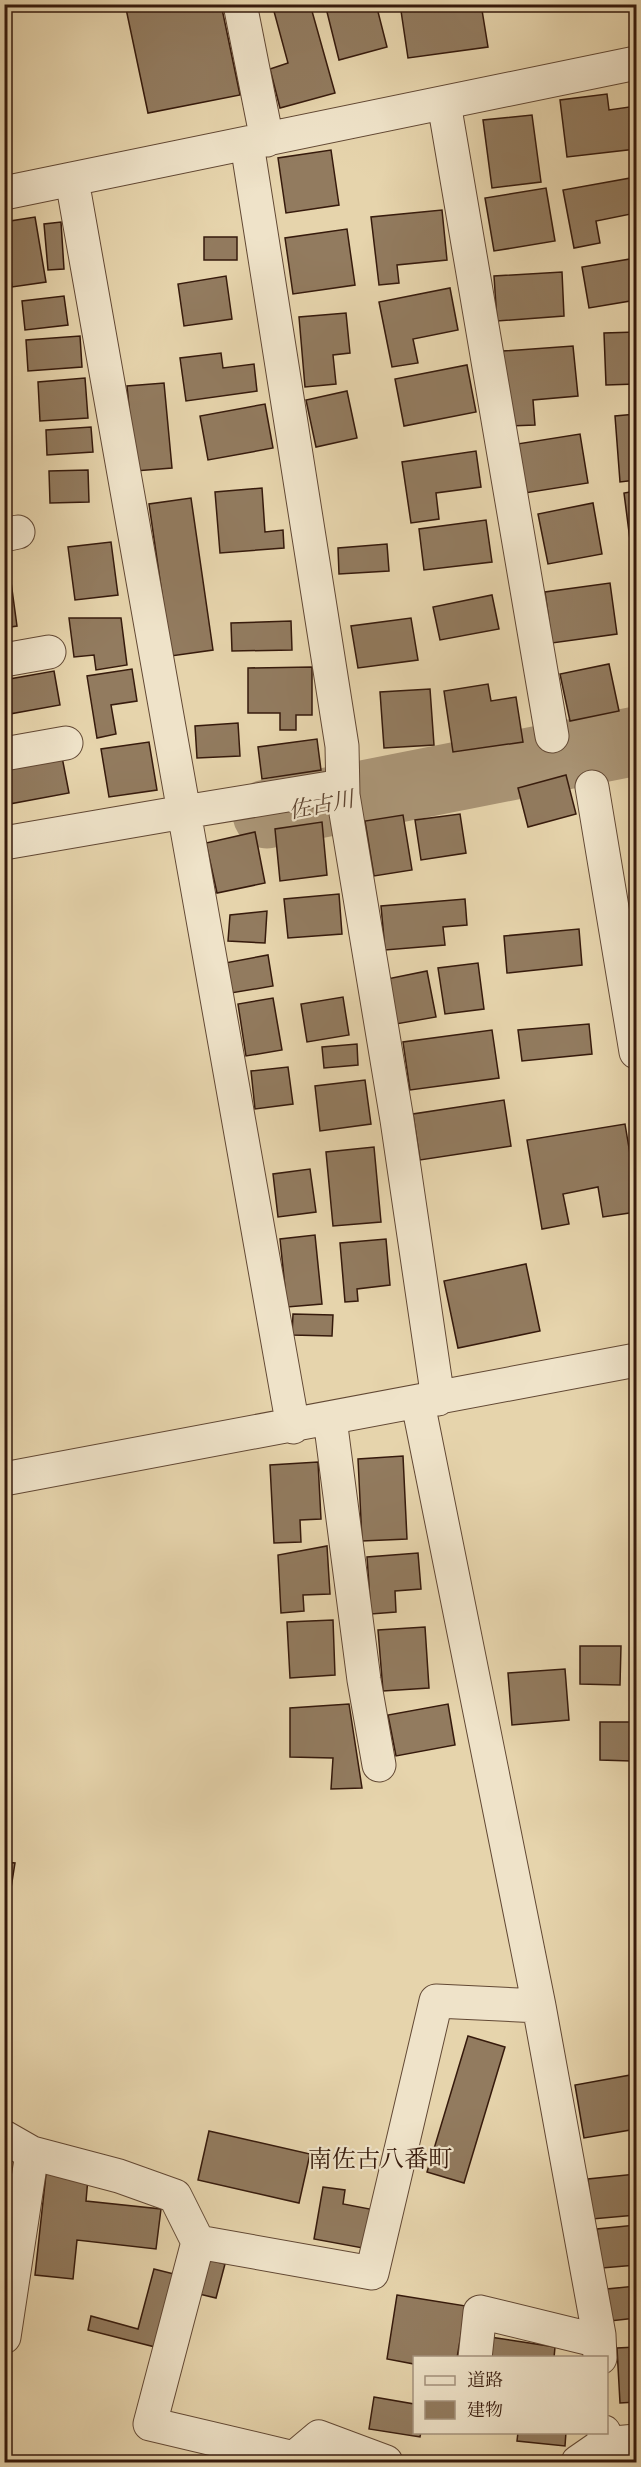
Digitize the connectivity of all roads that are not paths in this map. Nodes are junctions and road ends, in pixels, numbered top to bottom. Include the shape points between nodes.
1 (240, 4) edge
2 (636, 63) edge
3 (444, 103) junction
4 (257, 142) junction
5 (72, 180) junction
6 (4, 194) edge
7 (49, 652) dead end
8 (4, 660) edge
9 (552, 736) dead end
10 (66, 743) dead end
11 (4, 754) edge
12 (592, 787) dead end
13 (343, 797) junction
14 (186, 823) junction
15 (4, 843) edge
16 (630, 973) edge
17 (636, 1052) edge
18 (636, 1360) edge
19 (428, 1401) junction
20 (330, 1419) junction
21 (293, 1427) junction
22 (4, 1479) edge
23 (379, 1765) dead end
24 (539, 2006) junction
25 (4, 2137) edge
26 (32, 2153) junction
27 (198, 2242) junction
28 (4, 2337) edge
29 (599, 2349) edge
30 (475, 2356) edge
31 (636, 2441) edge
32 (595, 2446) edge
33 (386, 2463) edge

1 - 4 street
2 - 3 street
3 - 4 street
3 - 9 street
4 - 5 street
4 - 13 street via 342,746
5 - 6 street
5 - 14 street
7 - 8 street
10 - 11 street
12 - 16 street
13 - 14 street
13 - 19 street via 397,1120
14 - 15 street
14 - 21 street
16 - 17 street
18 - 19 street
19 - 20 street
19 - 24 street
20 - 21 street
20 - 23 street
21 - 22 street
24 - 27 street via 436,2001 372,2273
24 - 29 street
25 - 26 street
26 - 27 street via 119,2176 175,2196
26 - 28 street
27 - 33 street via 150,2424 294,2458 319,2437
29 - 30 street via 480,2312
31 - 32 street

